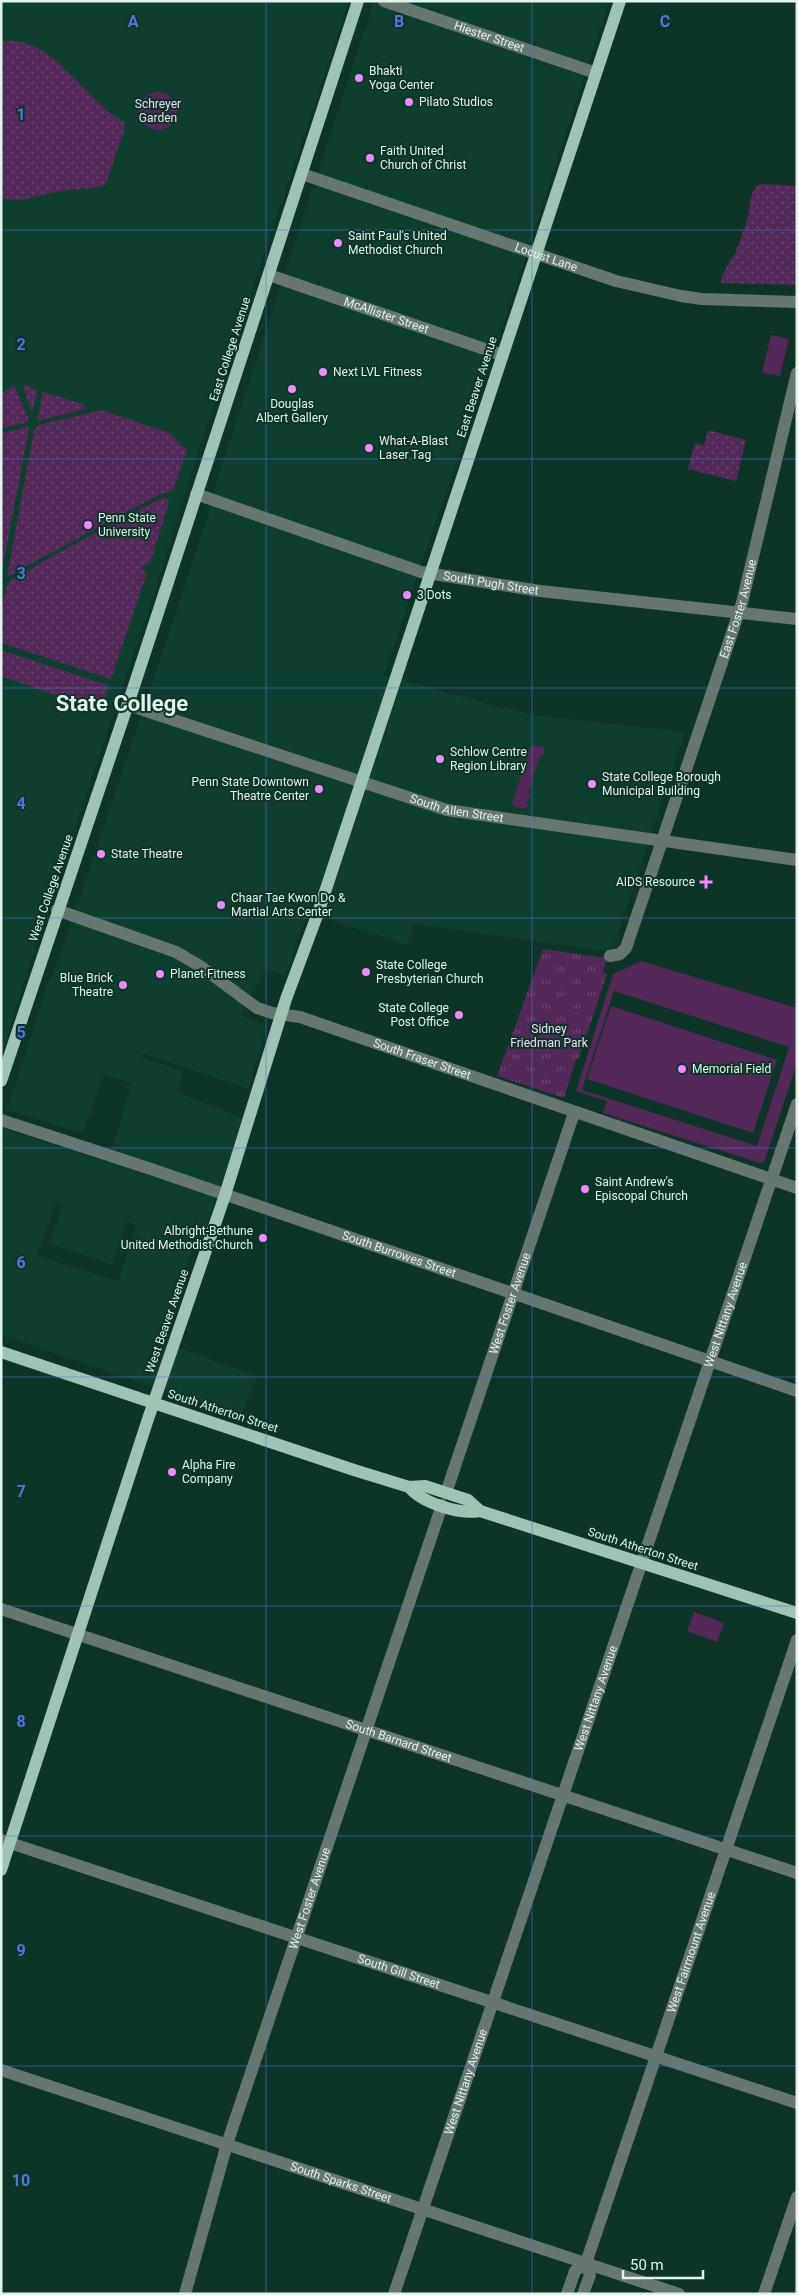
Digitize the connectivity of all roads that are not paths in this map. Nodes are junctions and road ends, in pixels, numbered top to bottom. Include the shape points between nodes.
1 (358, 1) edge
2 (384, 1) edge
3 (620, 1) edge
4 (596, 73) junction
5 (302, 174) junction
6 (536, 254) junction
7 (269, 275) junction
8 (797, 302) edge
9 (502, 355) junction
10 (797, 373) edge
11 (196, 494) junction
12 (429, 574) junction
13 (739, 612) junction
14 (797, 619) edge
15 (128, 705) junction
16 (360, 782) junction
17 (664, 840) junction
18 (797, 860) edge
19 (57, 910) junction
20 (610, 956) dead end
21 (282, 1014) junction
22 (1, 1081) edge
23 (797, 1104) edge
24 (574, 1113) junction
25 (1, 1120) edge
26 (771, 1179) junction
27 (797, 1188) edge
28 (225, 1195) junction
29 (513, 1294) junction
30 (1, 1352) edge
31 (709, 1361) junction
32 (797, 1391) edge
33 (154, 1403) junction
34 (444, 1499) junction
35 (641, 1562) junction
36 (1, 1609) edge
37 (797, 1613) edge
38 (79, 1635) junction
39 (797, 1640) edge
40 (366, 1731) junction
41 (562, 1795) junction
42 (6, 1842) edge
43 (726, 1850) junction
44 (1, 1870) edge
45 (797, 1873) edge
46 (296, 1937) junction
47 (492, 2002) junction
48 (656, 2056) junction
49 (1, 2070) edge
50 (797, 2103) edge
51 (227, 2144) junction
52 (797, 2197) edge
53 (423, 2209) junction
54 (586, 2263) junction
55 (185, 2294) edge
56 (394, 2294) edge
57 (567, 2294) edge
58 (583, 2294) edge
59 (679, 2294) edge
60 (764, 2294) edge

1 - 5 main road, East College Avenue
2 - 4 street, Hiester Street
3 - 4 main road, East Beaver Avenue
4 - 6 main road, East Beaver Avenue
5 - 6 street, Locust Lane
5 - 7 main road, East College Avenue
6 - 8 street, Locust Lane via 616,281 680,296
6 - 9 main road, East Beaver Avenue
7 - 9 street, McAllister Street
7 - 11 main road, East College Avenue
9 - 12 main road, East Beaver Avenue
10 - 13 street, East Foster Avenue
11 - 12 street, South Pugh Street
11 - 15 main road, East College Avenue
12 - 13 street, South Pugh Street via 540,591
12 - 16 main road, East Beaver Avenue
13 - 14 street, South Pugh Street
13 - 17 street, East Foster Avenue
15 - 16 street, South Allen Street
15 - 19 main road, West College Avenue
16 - 17 street, South Allen Street via 452,811
16 - 21 main road, West Beaver Avenue
17 - 18 street, South Allen Street
17 - 20 street via 626,948 620,954
19 - 21 street, South Fraser Street via 180,954 257,1008
19 - 22 main road, West College Avenue
21 - 24 street, South Fraser Street via 300,1017
21 - 28 main road, West Beaver Avenue
23 - 26 street, West Nittany Avenue
24 - 26 street, South Fraser Street
24 - 29 street, West Foster Avenue
25 - 28 street, South Burrowes Street
26 - 27 street, South Fraser Street
26 - 31 street, West Nittany Avenue
28 - 29 street, South Burrowes Street
28 - 33 main road, West Beaver Avenue
29 - 31 street, South Burrowes Street
29 - 34 street, West Foster Avenue
30 - 33 main road, South Atherton Street
31 - 32 street, South Burrowes Street
31 - 35 street, West Nittany Avenue
33 - 34 main road, South Atherton Street via 409,1487 424,1486
33 - 38 main road, West Beaver Avenue
34 - 35 main road, South Atherton Street via 468,1500 480,1510
34 - 40 street, West Foster Avenue
35 - 37 main road, South Atherton Street
35 - 41 street, West Nittany Avenue
36 - 38 street, South Barnard Street
38 - 40 street, South Barnard Street
38 - 42 main road, West Beaver Avenue
39 - 43 street, West Fairmount Avenue
40 - 41 street, South Barnard Street
40 - 46 street, West Foster Avenue
41 - 43 street, South Barnard Street
41 - 47 street, West Nittany Avenue
42 - 44 main road, West Beaver Avenue
42 - 46 street, South Gill Street
43 - 45 street, South Barnard Street
43 - 48 street, West Fairmount Avenue
46 - 47 street, South Gill Street
46 - 51 street, West Foster Avenue
47 - 48 street, South Gill Street
47 - 53 street, West Nittany Avenue
48 - 50 street, South Gill Street
48 - 54 street, West Fairmount Avenue
49 - 51 street, South Sparks Street
51 - 53 street, South Sparks Street
51 - 55 street, West Foster Avenue
52 - 60 street
53 - 54 street, South Sparks Street
53 - 56 street, West Nittany Avenue
54 - 57 street, West Fairmount Avenue via 575,2271
54 - 58 street, West Fairmount Avenue via 590,2275
54 - 59 street, South Sparks Street

